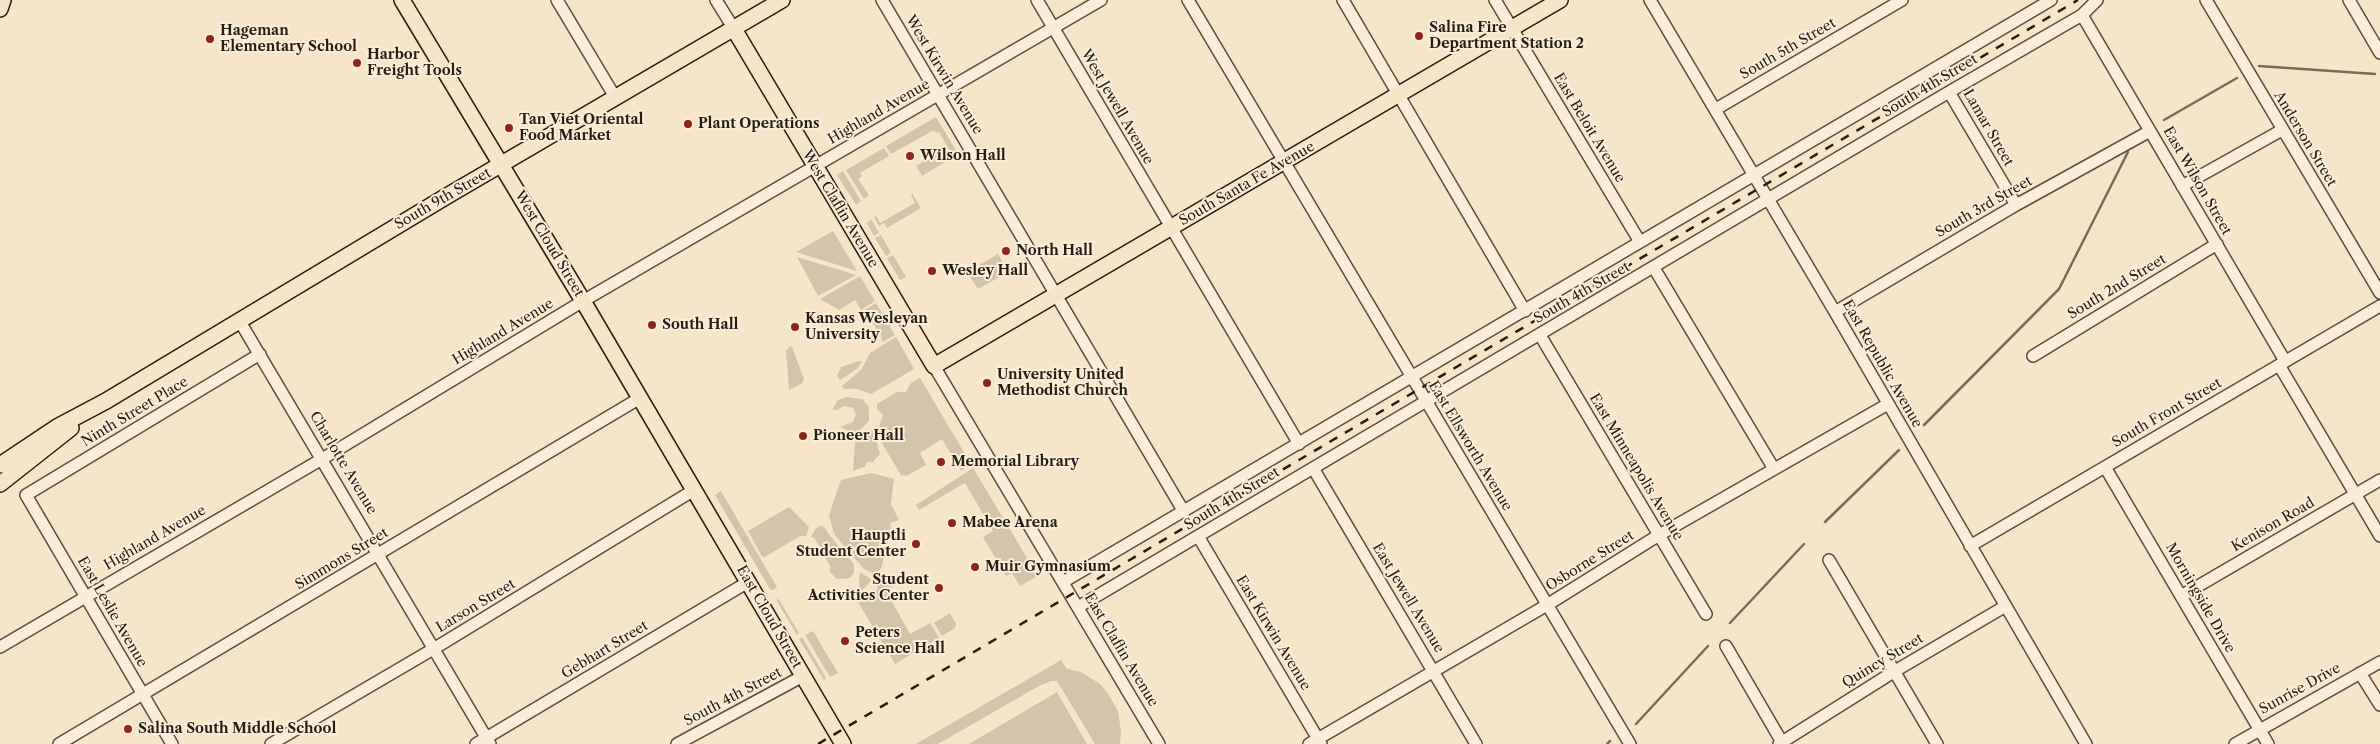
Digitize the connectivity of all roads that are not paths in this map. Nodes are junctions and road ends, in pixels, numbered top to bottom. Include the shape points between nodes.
1 (3, 0) edge
2 (402, 0) edge
3 (557, 0) edge
4 (716, 0) edge
5 (782, 0) edge
6 (882, 0) edge
7 (1037, 0) edge
8 (1101, 0) edge
9 (1188, 0) edge
10 (1343, 0) edge
11 (1495, 0) edge
12 (1560, 0) edge
13 (1650, 0) edge
14 (1902, 0) edge
15 (2051, 0) edge
16 (2097, 0) edge
17 (2206, 0) edge
18 (2348, 0) edge
19 (0, 9) edge
20 (2082, 15) junction
21 (1054, 28) junction
22 (1512, 28) junction
23 (734, 29) junction
24 (2380, 52) edge
25 (1949, 92) junction
26 (1399, 95) junction
27 (938, 96) junction
28 (615, 97) junction
29 (1716, 109) junction
30 (2282, 130) junction
31 (2150, 131) junction
32 (1284, 163) junction
33 (501, 165) junction
34 (815, 167) junction
35 (1754, 174) junction
36 (2182, 186) junction
37 (1769, 200) junction
38 (2016, 205) junction
39 (1170, 228) junction
40 (1640, 242) junction
41 (2217, 244) junction
42 (1654, 268) junction
43 (2380, 293) edge
44 (1056, 294) junction
45 (584, 301) junction
46 (2380, 306) edge
47 (1525, 311) junction
48 (1836, 312) junction
49 (239, 320) junction
50 (1540, 335) junction
51 (260, 354) junction
52 (2034, 356) dead end
53 (2282, 363) junction
54 (934, 366) junction
55 (1412, 377) junction
56 (640, 398) junction
57 (106, 401) junction
58 (1427, 402) junction
59 (1888, 404) junction
60 (1298, 444) junction
61 (322, 459) junction
62 (0, 465) edge
63 (2106, 467) junction
64 (1313, 468) junction
65 (1774, 468) junction
66 (2380, 480) edge
67 (0, 484) edge
68 (694, 490) junction
69 (2356, 494) junction
70 (26, 495) joint
71 (1184, 512) junction
72 (1198, 536) junction
73 (1659, 536) junction
74 (2380, 536) edge
75 (1970, 546) junction
76 (379, 554) junction
77 (1829, 560) dead end
78 (748, 582) junction
79 (1063, 582) junction
80 (2181, 596) junction
81 (85, 597) junction
82 (1547, 606) junction
83 (2004, 606) junction
84 (1078, 607) junction
85 (1706, 614) dead end
86 (1726, 646) dead end
87 (0, 647) edge
88 (435, 648) junction
89 (2380, 662) edge
90 (1895, 671) junction
91 (1434, 673) junction
92 (2360, 673) junction
93 (803, 676) junction
94 (143, 695) junction
95 (2380, 705) edge
96 (2259, 729) junction
97 (484, 742) edge
98 (1316, 742) edge
99 (1781, 743) edge
100 (59, 744) edge
101 (172, 744) edge
102 (271, 744) edge
103 (677, 744) edge
104 (844, 744) edge
105 (1159, 744) edge
106 (1476, 744) edge
107 (1630, 744) edge
108 (1937, 744) edge
109 (2086, 744) edge
110 (2235, 744) edge
111 (2268, 744) edge

1 - 19 main road
2 - 33 main road, West Cloud Street
3 - 28 street
4 - 23 street, West Claflin Avenue
5 - 23 main road, South 9th Street
6 - 27 street, West Kirwin Avenue
7 - 21 street, West Jewell Avenue
8 - 21 street, Highland Avenue
9 - 32 street, East Ellsworth Avenue
10 - 26 street
11 - 22 street, East Beloit Avenue
12 - 22 main road, South Santa Fe Avenue
13 - 29 street, East Republic Avenue
14 - 29 street, South 5th Street
15 - 35 street, South 4th Street
16 - 20 street, South 4th Street
17 - 30 street, Anderson Street
18 - 24 street
20 - 25 street, South 4th Street
20 - 31 street, East Wilson Street
21 - 27 street, Highland Avenue
21 - 39 street, West Jewell Avenue
22 - 26 main road, South Santa Fe Avenue
22 - 40 street, East Beloit Avenue
23 - 28 main road, South 9th Street
23 - 34 main road, West Claflin Avenue
25 - 37 street, South 4th Street
25 - 38 street, Lamar Street
26 - 32 main road, South Santa Fe Avenue
26 - 47 street
27 - 34 street, Highland Avenue
27 - 44 street, West Kirwin Avenue
28 - 33 main road, South 9th Street
29 - 35 street, East Republic Avenue
30 - 36 street
30 - 43 street, Anderson Street
31 - 36 street, East Wilson Street
31 - 38 street, South 3rd Street
32 - 39 main road, South Santa Fe Avenue
32 - 55 street, East Ellsworth Avenue
33 - 45 main road, West Cloud Street
33 - 49 main road, South 9th Street
34 - 45 street, Highland Avenue
34 - 54 main road, West Claflin Avenue
35 - 37 street, East Republic Avenue
35 - 40 street, South 4th Street
36 - 41 street, East Wilson Street
37 - 42 street, South 4th Street
37 - 48 street, East Republic Avenue
38 - 48 street, South 3rd Street
39 - 44 main road, South Santa Fe Avenue
39 - 60 street
40 - 47 street, South 4th Street
41 - 52 street, South 2nd Street
41 - 53 street, East Wilson Street
42 - 50 street, South 4th Street
42 - 65 street
44 - 54 main road, South Santa Fe Avenue
44 - 71 street
45 - 56 main road, West Cloud Street
45 - 61 street, Highland Avenue
46 - 53 street, South Front Street
47 - 55 street, South 4th Street
48 - 59 street, East Republic Avenue
49 - 51 street, Charlotte Avenue
49 - 57 main road, South 9th Street
50 - 58 street, South 4th Street
50 - 73 street, East Minneapolis Avenue
51 - 61 street, Charlotte Avenue
51 - 70 street, Ninth Street Place
53 - 63 street, South Front Street
53 - 69 street, East Wilson Street
54 - 79 street, East Claflin Avenue
55 - 58 street, East Ellsworth Avenue
55 - 60 street, South 4th Street
56 - 68 main road, West Cloud Street
56 - 76 street, Simmons Street
57 - 62 main road, South 9th Street via 57,427
57 - 67 main road, South 9th Street
58 - 64 street, South 4th Street
58 - 82 street, East Ellsworth Avenue
59 - 65 street, Osborne Street
59 - 75 street, East Republic Avenue
60 - 71 street, South 4th Street
61 - 76 street, Charlotte Avenue
61 - 81 street, Highland Avenue
63 - 75 street, South Front Street
63 - 80 street, Morningside Drive
64 - 72 street, South 4th Street
64 - 91 street, East Jewell Avenue
65 - 73 street, Osborne Street
66 - 69 street, Kenison Road
68 - 78 main road, East Cloud Street
68 - 88 street, Larson Street
69 - 74 street, East Wilson Street
69 - 80 street, Kenison Road
70 - 81 street, East Leslie Avenue
71 - 79 street, South 4th Street
72 - 84 street, South 4th Street
72 - 98 street, East Kirwin Avenue
73 - 82 street, Osborne Street
73 - 85 street, East Minneapolis Avenue
75 - 83 street, East Republic Avenue
76 - 88 street, Charlotte Avenue
76 - 94 street, Simmons Street
77 - 90 street
78 - 93 main road, East Cloud Street
78 - 97 street, Gebhart Street
79 - 84 street, East Claflin Avenue
80 - 96 street, Morningside Drive
81 - 87 street, Highland Avenue
81 - 94 street, East Leslie Avenue
82 - 91 street, Osborne Street
82 - 107 street, East Ellsworth Avenue
83 - 90 street, Quincy Street
83 - 109 street, East Republic Avenue
84 - 105 street, East Claflin Avenue
86 - 99 street
88 - 97 street, Charlotte Avenue
88 - 102 street, Larson Street
89 - 92 street, Sunrise Drive
90 - 99 street, Quincy Street
90 - 108 street
91 - 98 street, Osborne Street
91 - 106 street, East Jewell Avenue
92 - 95 street
92 - 96 street, Sunrise Drive
93 - 103 street, South 4th Street
93 - 104 main road, East Cloud Street
94 - 100 street, Simmons Street
94 - 101 street, East Leslie Avenue
96 - 110 street, Sunrise Drive
96 - 111 street, Morningside Drive

